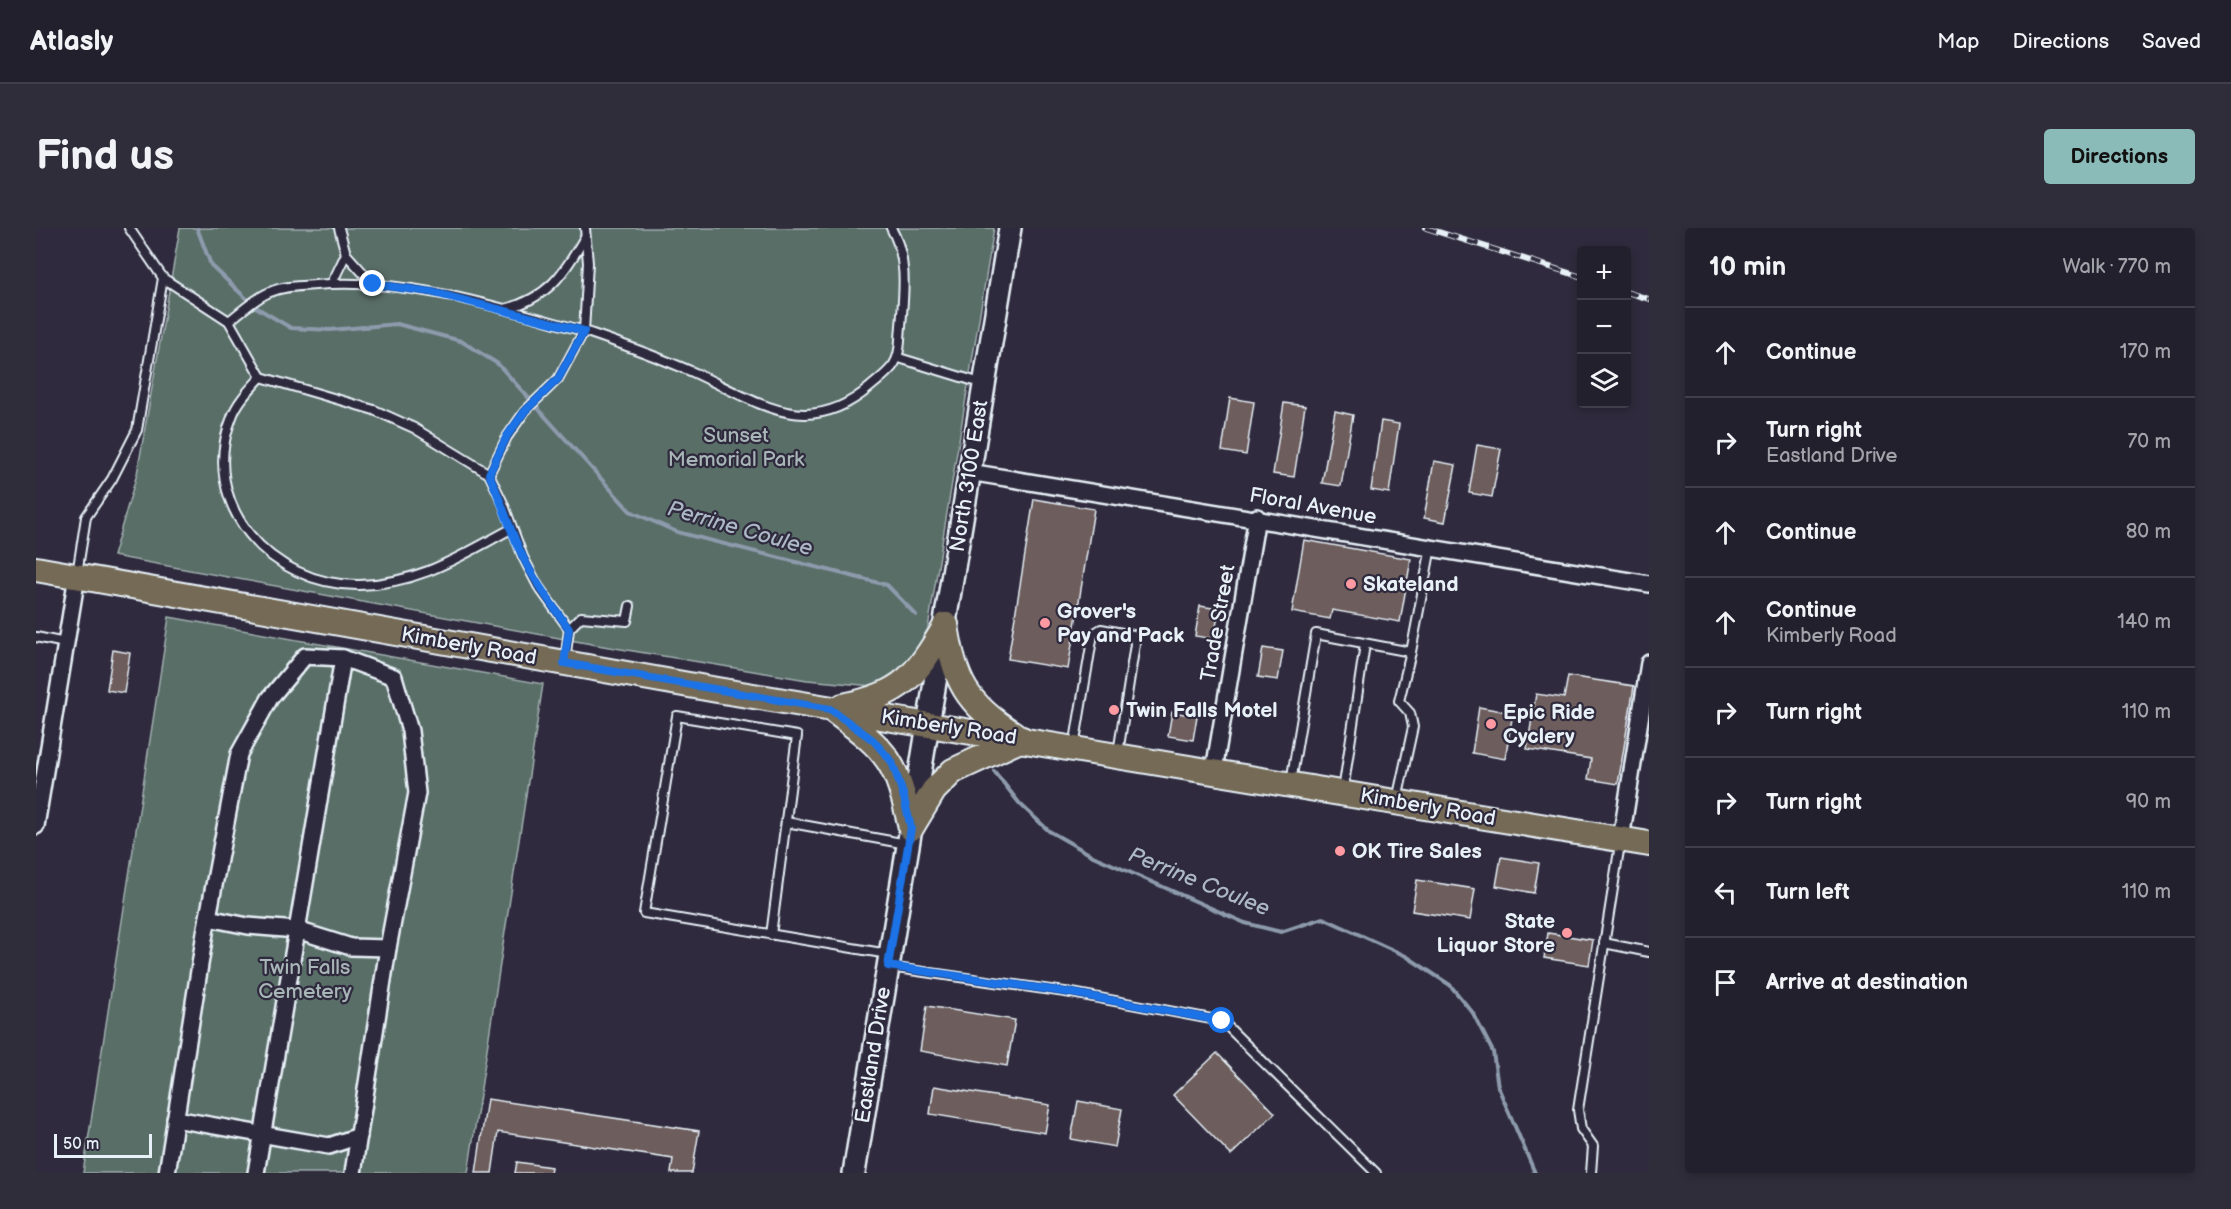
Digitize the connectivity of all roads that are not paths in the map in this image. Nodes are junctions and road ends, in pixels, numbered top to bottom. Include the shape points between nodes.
1 (129, 228) edge
2 (339, 228) edge
3 (891, 228) edge
4 (1010, 228) edge
5 (585, 232) edge
6 (346, 254) junction
7 (163, 278) junction
8 (332, 283) junction
9 (373, 284) junction
10 (505, 309) junction
11 (229, 321) junction
12 (584, 331) junction
13 (899, 358) junction
14 (261, 377) junction
15 (984, 384) junction
16 (969, 472) junction
17 (489, 474) junction
18 (1257, 517) junction
19 (511, 529) junction
20 (1431, 547) junction
21 (36, 569) edge
22 (77, 576) junction
23 (1649, 584) edge
24 (630, 606) dead end
25 (946, 625) junction
26 (569, 629) junction
27 (36, 637) edge
28 (65, 644) junction
29 (1365, 644) junction
30 (1411, 652) junction
31 (343, 658) junction
32 (564, 663) junction
33 (1649, 663) edge
34 (830, 709) junction
35 (929, 724) junction
36 (1022, 739) junction
37 (1074, 747) junction
38 (1118, 755) junction
39 (1214, 770) junction
40 (1290, 783) junction
41 (1343, 792) junction
42 (1397, 801) junction
43 (786, 822) junction
44 (36, 826) edge
45 (910, 836) junction
46 (1621, 839) junction
47 (1649, 844) edge
48 (208, 918) junction
49 (297, 930) junction
50 (771, 935) junction
51 (1604, 943) junction
52 (388, 948) junction
53 (1649, 951) edge
54 (889, 960) junction
55 (175, 1119) junction
56 (263, 1132) junction
57 (359, 1136) junction
58 (166, 1173) edge
59 (256, 1173) edge
60 (353, 1173) edge
61 (854, 1173) edge
62 (1376, 1173) edge
63 (1591, 1173) edge

1 - 7 lane
2 - 6 lane
3 - 13 lane via 905,277
4 - 15 main road, North 3100 East
5 - 10 lane via 570,263 553,285 526,304
5 - 12 lane via 588,263
6 - 8 lane
6 - 9 lane
7 - 11 lane
7 - 22 lane via 137,430 112,479 86,517
8 - 9 lane
8 - 11 lane via 288,287 262,295
9 - 10 lane
10 - 12 lane
11 - 14 lane
12 - 13 lane via 695,373 753,403 788,414 816,415 842,407 887,373
12 - 17 lane via 558,379 525,411 507,436
13 - 15 lane
14 - 17 lane via 374,410 414,428
14 - 19 lane via 232,415 223,469 229,499 248,534 281,565 317,581 358,585 400,582 436,569
15 - 16 main road, North 3100 East
16 - 18 street, Floral Avenue
16 - 25 main road, North 3100 East
17 - 19 lane
18 - 20 street, Floral Avenue
18 - 39 street, Trade Street
19 - 26 lane via 538,586
20 - 23 street, Floral Avenue
20 - 30 lane
21 - 22 main road, Kimberly Road
22 - 28 street
22 - 32 main road, Kimberly Road
24 - 26 lane via 627,621 581,617
25 - 34 main road via 912,677 864,702
25 - 35 main road, North 3100 East
25 - 36 main road via 956,676 966,694 994,721
26 - 32 lane
27 - 28 lane
28 - 44 street
29 - 30 lane
29 - 40 lane via 1316,634
29 - 41 lane
30 - 42 lane via 1399,701 1410,713 1413,727
31 - 48 street via 304,656 270,698 239,754
31 - 49 street
31 - 52 street via 394,677 410,731 417,793
32 - 34 main road, Kimberly Road
33 - 46 street
34 - 35 main road, Kimberly Road
34 - 45 main road via 873,740 892,762 903,794
35 - 36 main road, Kimberly Road
35 - 45 main road, Eastland Drive
36 - 37 main road, Kimberly Road
36 - 45 main road via 953,771 934,790
37 - 38 main road, Kimberly Road
37 - 38 lane via 1094,634 1101,629 1133,635 1135,644
38 - 39 main road, Kimberly Road
39 - 40 main road, Kimberly Road
40 - 41 main road, Kimberly Road
41 - 42 main road, Kimberly Road
42 - 46 main road, Kimberly Road
43 - 45 lane
43 - 50 lane
43 - 50 lane via 798,736 676,716 644,913
45 - 54 main road, Eastland Drive
46 - 47 main road, Kimberly Road
46 - 51 lane
48 - 49 street via 248,927
48 - 55 street
49 - 52 street via 351,947
49 - 56 street
50 - 54 lane
51 - 53 lane
51 - 63 lane via 1578,1110 1581,1129 1593,1146
52 - 57 street
54 - 61 main road, Eastland Drive
54 - 62 lane via 1222,1021
55 - 56 street
55 - 58 street
56 - 57 street via 329,1146
56 - 59 street
57 - 60 street

